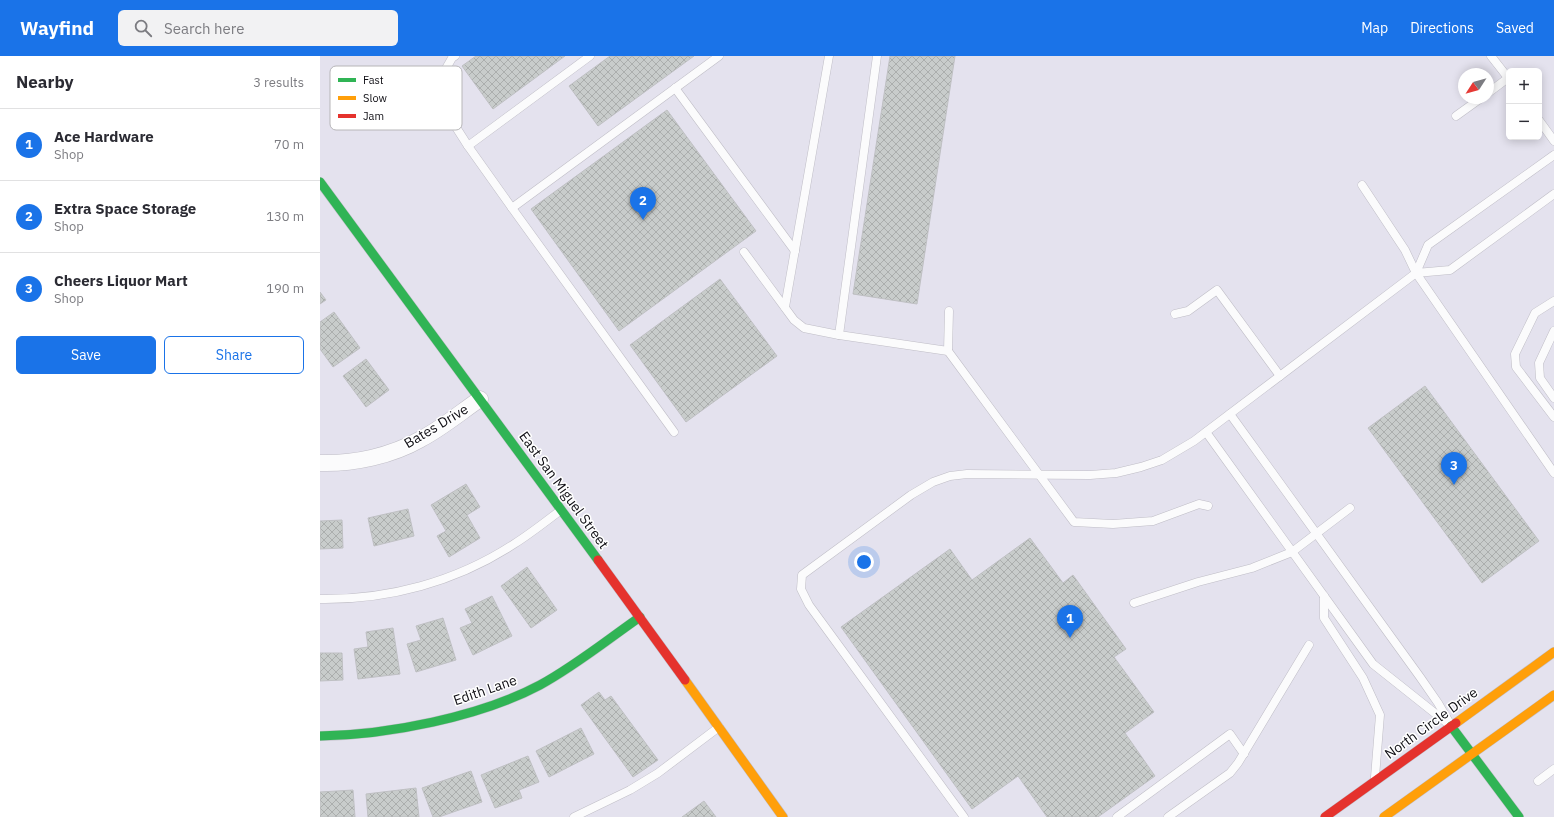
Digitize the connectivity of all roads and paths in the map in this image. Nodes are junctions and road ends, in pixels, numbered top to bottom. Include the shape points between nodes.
1 (455, 56) edge
2 (590, 56) edge
3 (719, 56) edge
4 (829, 56) edge
5 (877, 56) edge
6 (1491, 56) edge
7 (447, 66) edge
8 (1506, 75) edge
9 (1506, 81) edge
10 (675, 88) junction
11 (1494, 89) edge
12 (1473, 104) edge
13 (1456, 116) dead end
14 (1542, 124) edge
15 (458, 130) edge
16 (1554, 141) edge
17 (468, 146) junction
18 (1554, 155) edge
19 (320, 182) edge
20 (1362, 185) dead end
21 (1554, 194) edge
22 (512, 208) junction
23 (795, 251) junction
24 (744, 252) dead end
25 (1416, 273) junction
26 (1554, 301) edge
27 (785, 307) junction
28 (949, 311) dead end
29 (1175, 314) dead end
30 (1554, 332) edge
31 (839, 335) junction
32 (948, 351) junction
33 (1280, 376) junction
34 (1554, 398) edge
35 (480, 399) junction
36 (1230, 414) junction
37 (1554, 417) edge
38 (674, 432) dead end
39 (1206, 432) junction
40 (320, 463) edge
41 (1554, 473) edge
42 (1039, 474) junction
43 (1208, 506) dead end
44 (1350, 508) dead end
45 (561, 510) junction
46 (1316, 533) junction
47 (1292, 552) junction
48 (1324, 596) junction
49 (320, 599) edge
50 (1134, 603) dead end
51 (640, 617) junction
52 (1309, 645) dead end
53 (1554, 652) edge
54 (1554, 695) edge
55 (1451, 726) junction
56 (719, 727) junction
57 (320, 736) edge
58 (1472, 753) junction
59 (1244, 754) junction
60 (1554, 769) edge
61 (1374, 781) junction
62 (1538, 781) dead end
63 (574, 817) edge
64 (783, 817) edge
65 (964, 817) edge
66 (1117, 817) edge
67 (1168, 817) edge
68 (1325, 817) edge
69 (1384, 817) edge
70 (1519, 817) edge

1 - 7 lane
2 - 17 lane
3 - 10 lane
4 - 23 lane
5 - 31 lane
6 - 8 lane
9 - 11 lane
10 - 22 lane
10 - 23 lane
12 - 13 lane
14 - 16 lane
15 - 17 lane
17 - 22 lane
18 - 25 lane via 1428,245
19 - 35 street, East San Miguel Street
20 - 25 lane via 1405,250
21 - 25 lane via 1450,270
22 - 38 lane
23 - 27 lane
24 - 27 lane
25 - 33 lane
25 - 41 lane
26 - 37 lane via 1535,313 1515,354 1516,367
27 - 31 lane via 794,320 804,328
28 - 32 lane
29 - 33 lane via 1188,311 1217,290
30 - 34 lane via 1539,363 1540,378
31 - 32 lane
32 - 42 lane
33 - 36 lane
35 - 40 street, Bates Drive via 421,439 402,448 356,460
35 - 45 street, East San Miguel Street
36 - 39 lane
36 - 46 lane
39 - 42 lane via 1162,460 1141,467 1116,473 1090,475
39 - 47 lane
42 - 43 lane via 1074,522 1113,524 1153,521 1199,504
42 - 65 lane via 967,474 933,482 802,575 801,589 809,605
44 - 46 lane
45 - 49 lane via 507,548 444,579 388,595
45 - 51 street, East San Miguel Street
46 - 47 lane
46 - 55 lane via 1438,703
47 - 48 lane
47 - 50 lane via 1252,568
48 - 55 lane via 1373,664
48 - 61 lane via 1324,618 1364,678 1380,715
51 - 56 street, East San Miguel Street
51 - 57 street, Edith Lane via 525,692 488,706 414,725
52 - 59 lane
53 - 55 street, North Circle Drive
54 - 58 street
55 - 58 street
55 - 61 street, North Circle Drive
56 - 63 lane via 658,773 630,790
56 - 64 street, East San Miguel Street
58 - 69 street
58 - 70 street
59 - 66 lane via 1230,734
59 - 67 lane via 1230,773
60 - 62 lane
61 - 68 street, North Circle Drive

